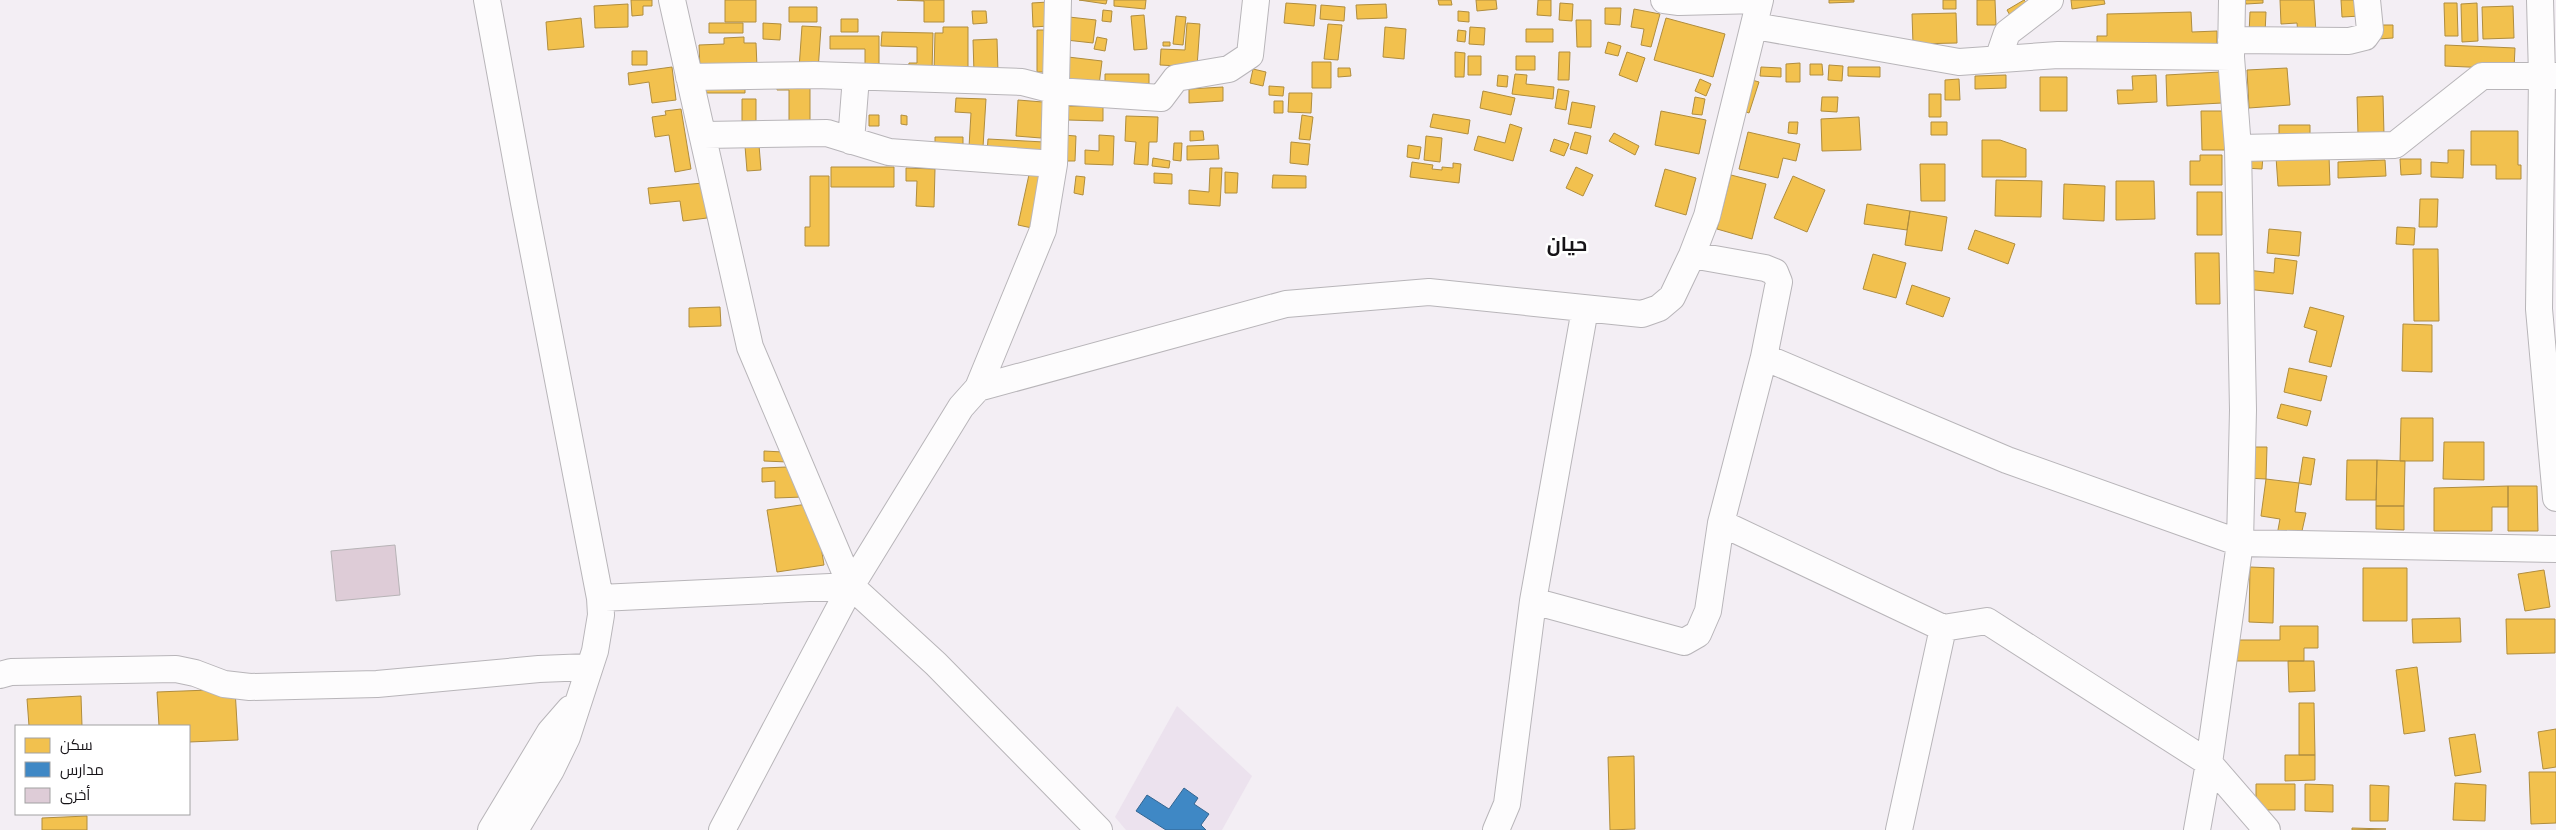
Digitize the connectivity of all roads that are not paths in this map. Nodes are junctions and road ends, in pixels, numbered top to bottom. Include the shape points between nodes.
1 (487, 0) edge
2 (672, 0) edge
3 (1058, 0) edge
4 (1256, 0) edge
5 (1664, 0) edge
6 (1760, 0) edge
7 (2050, 0) edge
8 (2232, 0) edge
9 (2368, 0) edge
10 (2540, 0) edge
11 (1755, 26) junction
12 (2231, 48) junction
13 (1998, 59) junction
14 (2549, 76) edge
15 (689, 77) junction
16 (856, 77) junction
17 (1057, 91) junction
18 (704, 136) junction
19 (851, 141) junction
20 (2238, 148) junction
21 (1054, 164) junction
22 (1692, 255) junction
23 (2548, 296) edge
24 (1585, 309) junction
25 (1764, 357) junction
26 (978, 388) junction
27 (2556, 498) edge
28 (1721, 523) junction
29 (2240, 543) junction
30 (2556, 549) edge
31 (851, 586) junction
32 (600, 598) junction
33 (1533, 601) junction
34 (1943, 628) junction
35 (590, 667) junction
36 (0, 675) edge
37 (578, 702) junction
38 (2209, 763) junction
39 (1096, 829) edge
40 (491, 830) edge
41 (515, 830) edge
42 (722, 830) edge
43 (1496, 830) edge
44 (1899, 830) edge
45 (2197, 830) edge
46 (2267, 830) edge

1 - 32 street
2 - 15 street
3 - 17 street
4 - 17 street via 1250,54 1229,69 1176,78 1161,98
5 - 6 street
6 - 11 street
7 - 13 street via 2007,33
8 - 12 street
9 - 12 street via 2370,30 2365,37 2349,41
10 - 14 street
11 - 13 street via 1959,62
11 - 22 street via 1707,216
12 - 13 street
12 - 20 street
14 - 20 street via 2482,76 2395,145
14 - 23 street
15 - 16 street
15 - 18 street
16 - 17 street via 1022,82
16 - 19 street
17 - 21 street
18 - 19 street via 827,133
18 - 31 street via 750,348
19 - 21 street via 889,152
20 - 29 street via 2243,410
21 - 26 street via 1043,230
22 - 24 street via 1672,297 1659,308 1642,314
22 - 25 street via 1775,272 1779,282
23 - 27 street
24 - 26 street via 1429,292 1286,304
24 - 33 street
25 - 28 street
25 - 29 street via 2007,460
26 - 31 street via 961,406
28 - 33 street via 1708,611 1698,634 1684,642
28 - 34 street
29 - 30 street
29 - 38 street
31 - 32 street
31 - 39 street via 936,664
31 - 42 street
32 - 35 street via 599,633
33 - 43 street via 1507,804
34 - 38 street via 1987,621
34 - 44 street
35 - 36 street via 377,684 250,687 230,685 176,669 11,672
35 - 37 street
37 - 40 street via 550,732
37 - 41 street via 559,754
38 - 45 street
38 - 46 street

